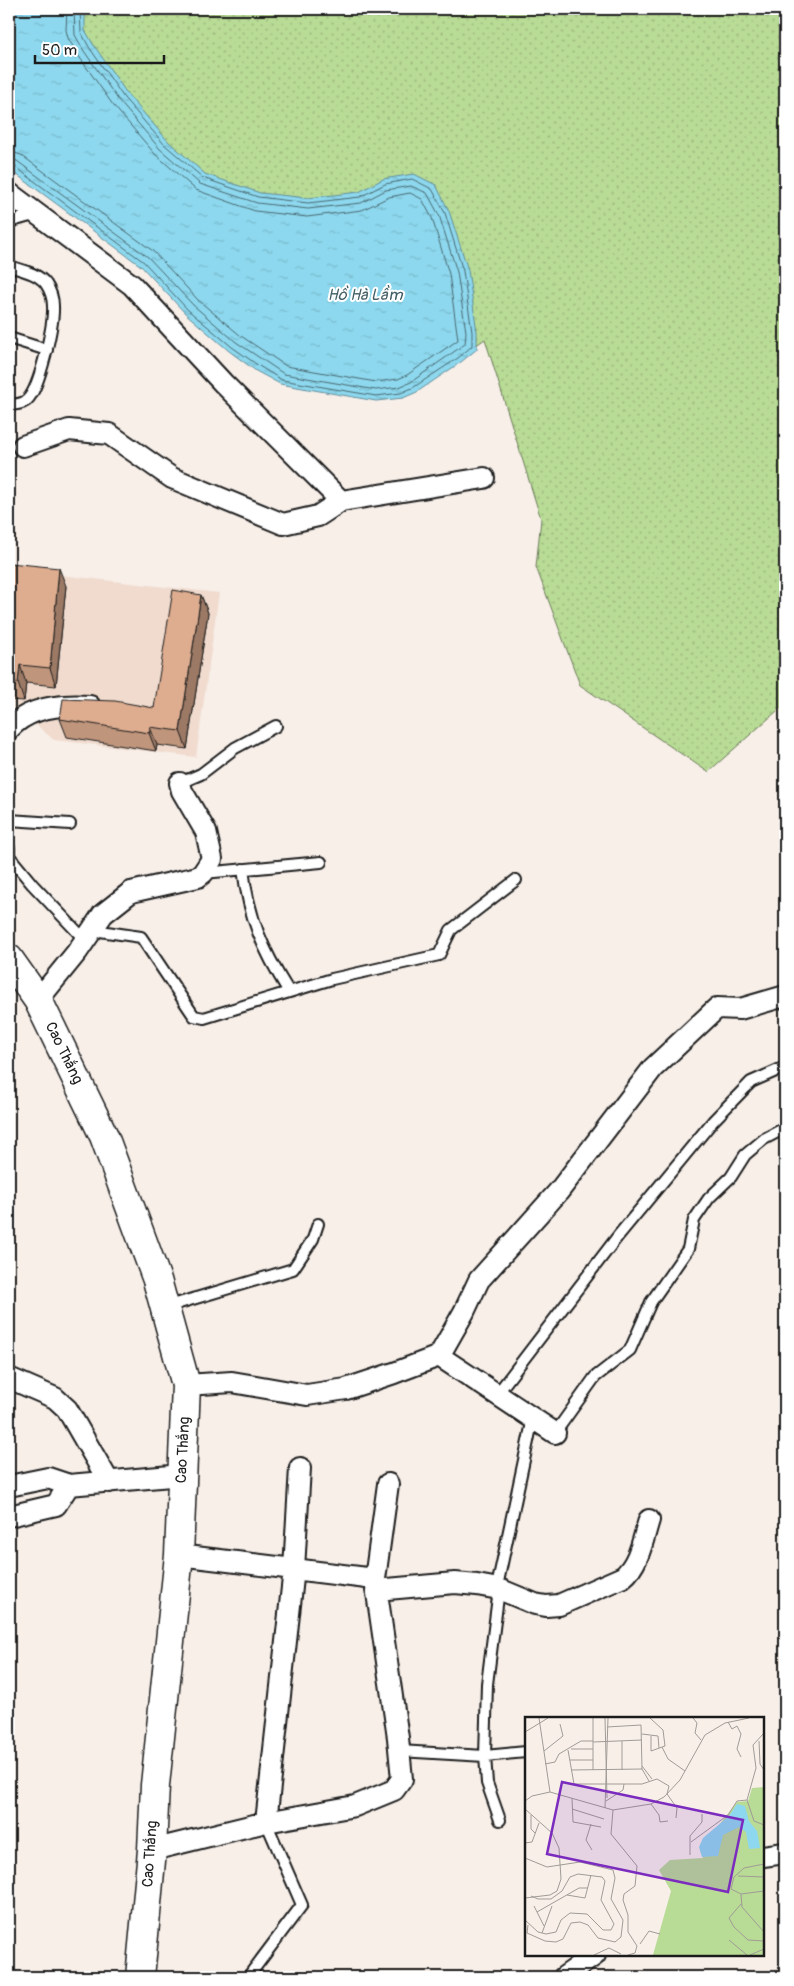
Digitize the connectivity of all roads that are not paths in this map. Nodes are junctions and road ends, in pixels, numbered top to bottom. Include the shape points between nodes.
1 (9, 193) edge
2 (37, 214) junction
3 (9, 222) edge
4 (9, 266) edge
5 (9, 338) edge
6 (47, 350) junction
7 (9, 404) edge
8 (23, 446) dead end
9 (484, 478) dead end
10 (341, 501) junction
11 (110, 707) edge
12 (276, 726) dead end
13 (9, 729) edge
14 (180, 783) joint
15 (9, 823) edge
16 (70, 824) dead end
17 (9, 848) edge
18 (321, 862) dead end
19 (243, 869) junction
20 (203, 873) junction
21 (516, 880) dead end
22 (89, 934) junction
23 (9, 959) edge
24 (289, 992) junction
25 (785, 996) edge
26 (38, 1000) junction
27 (785, 1067) edge
28 (785, 1128) edge
29 (318, 1224) dead end
30 (165, 1307) junction
31 (439, 1356) junction
32 (9, 1378) edge
33 (186, 1386) junction
34 (497, 1394) junction
35 (533, 1418) junction
36 (555, 1433) joint
37 (300, 1468) dead end
38 (182, 1475) junction
39 (109, 1482) junction
40 (388, 1484) dead end
41 (69, 1485) junction
42 (9, 1486) edge
43 (9, 1516) edge
44 (649, 1520) dead end
45 (179, 1554) junction
46 (294, 1569) junction
47 (375, 1584) junction
48 (499, 1590) junction
49 (399, 1751) junction
50 (525, 1752) edge
51 (485, 1756) junction
52 (500, 1820) dead end
53 (266, 1822) junction
54 (152, 1850) junction
55 (785, 1853) edge
56 (764, 1856) edge
57 (594, 1956) edge
58 (140, 1977) edge
59 (248, 1977) edge
60 (564, 1977) edge

1 - 2 street
2 - 3 lane
2 - 10 street via 132,285
4 - 6 lane via 37,276 51,293 54,305
5 - 6 lane
6 - 7 lane via 34,392 26,402
8 - 10 street via 68,430 109,434 172,478 283,524 318,516
9 - 10 street
11 - 13 street via 75,705 43,708 17,720
12 - 14 lane via 235,748 201,774
14 - 20 street via 206,832 212,859
15 - 16 lane
17 - 22 lane via 10,856 32,884
18 - 19 lane
19 - 20 lane
19 - 24 lane via 255,926
20 - 22 street via 198,877 131,892 103,914
21 - 24 lane via 451,930 439,955
22 - 24 lane via 100,931 141,937 194,1016 204,1018
22 - 26 street
23 - 26 main road, Cao Thắng
25 - 31 street via 740,1009 716,1008 653,1068 559,1191 479,1280
26 - 30 main road, Cao Thắng via 104,1136
27 - 34 lane via 751,1082 714,1121 618,1236
28 - 36 lane via 764,1139 745,1155 731,1177 709,1198 694,1220 688,1250 651,1302 630,1350 595,1377
29 - 30 lane via 293,1269
30 - 33 main road, Cao Thắng
31 - 33 street via 346,1389 307,1395 232,1382
31 - 34 street
32 - 39 street via 55,1398 68,1409
33 - 38 main road, Cao Thắng
34 - 35 street
35 - 36 street
35 - 48 lane via 498,1582
37 - 46 street
38 - 39 street
38 - 45 main road, Cao Thắng
39 - 41 street
40 - 47 street
41 - 42 street via 48,1478
41 - 43 street via 56,1505
44 - 48 street via 634,1565 623,1577 559,1605 535,1604
45 - 46 street
45 - 54 main road, Cao Thắng via 155,1785
46 - 47 street
46 - 53 street
47 - 48 street via 455,1583
47 - 49 street
48 - 51 lane via 487,1684
49 - 51 lane
49 - 53 street via 402,1779 394,1790 355,1806
50 - 51 lane
51 - 52 lane via 487,1784
53 - 54 street
53 - 59 lane via 302,1905
54 - 58 main road, Cao Thắng
55 - 56 street
57 - 60 street

